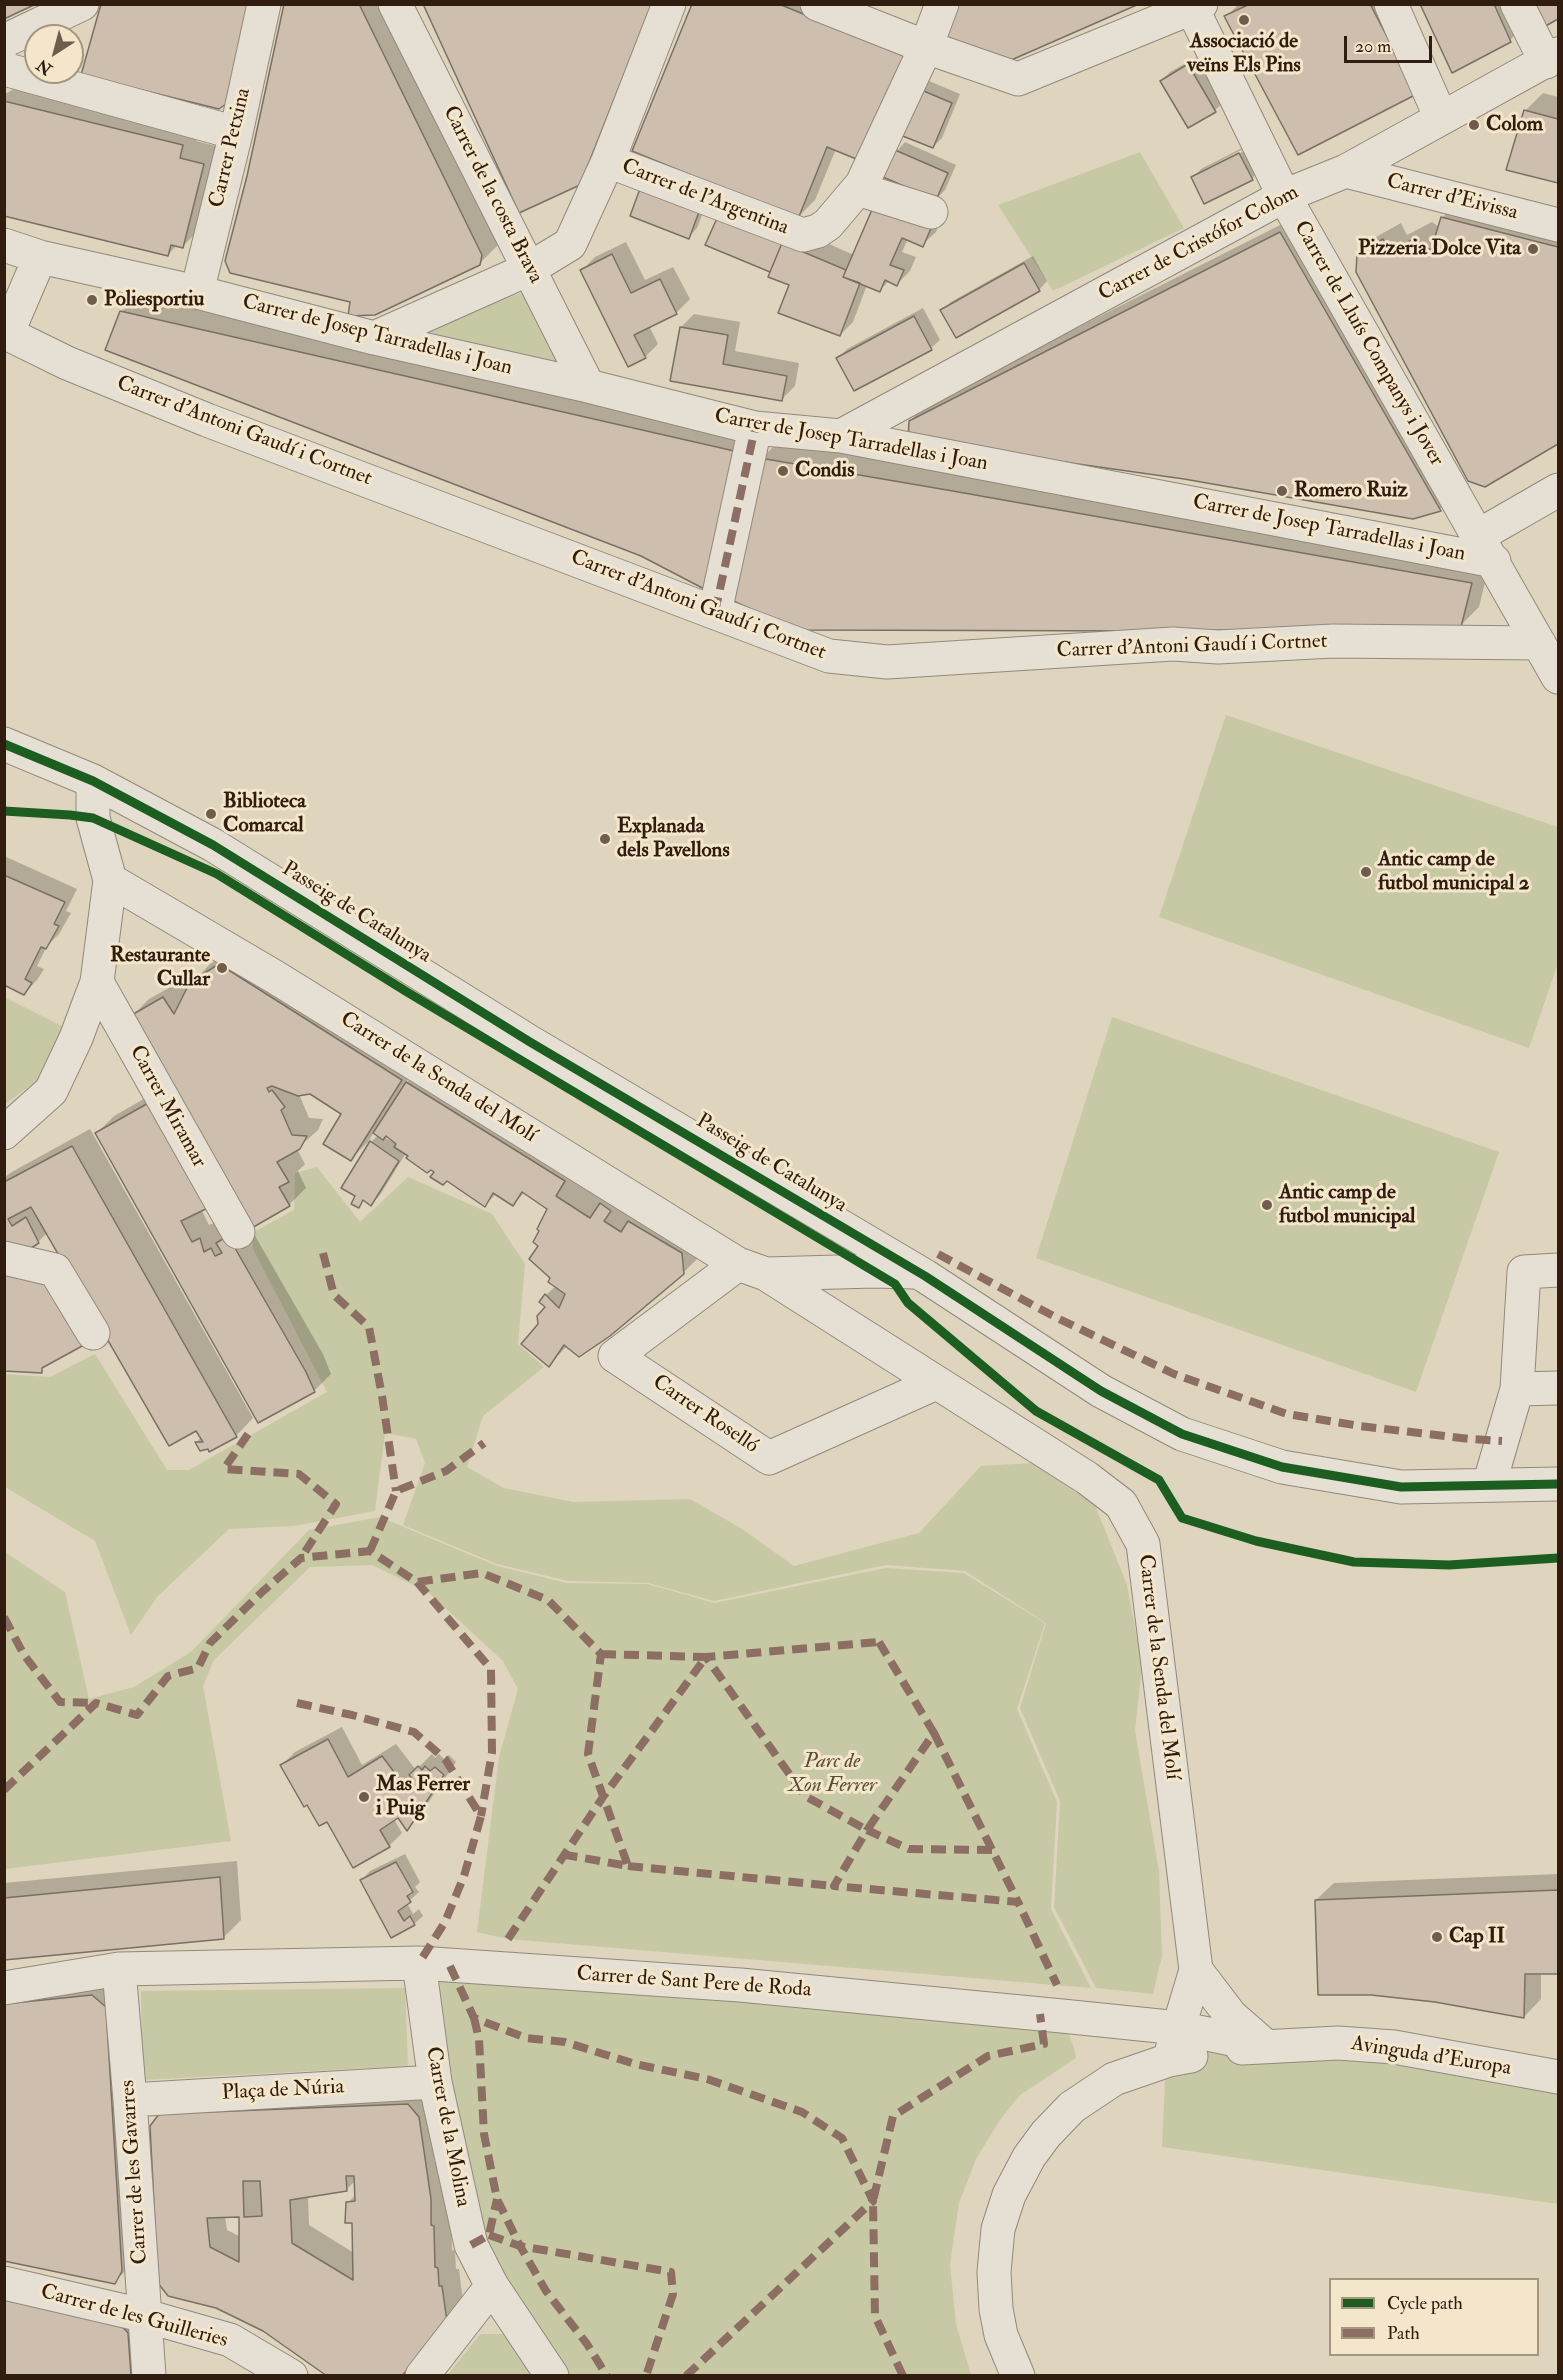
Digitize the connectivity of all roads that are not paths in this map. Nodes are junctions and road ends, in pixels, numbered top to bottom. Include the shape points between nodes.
1 (81, 4) edge
2 (264, 4) edge
3 (395, 4) edge
4 (669, 4) edge
5 (817, 4) edge
6 (942, 4) edge
7 (1391, 4) edge
8 (1517, 4) edge
9 (1194, 6) edge
10 (4, 41) edge
11 (926, 47) junction
12 (1552, 58) edge
13 (4, 66) edge
14 (1441, 118) junction
15 (236, 133) junction
16 (608, 161) junction
17 (1346, 171) junction
18 (858, 189) junction
19 (1284, 196) junction
20 (931, 212) dead end
21 (1558, 225) edge
22 (4, 245) edge
23 (40, 257) junction
24 (529, 269) junction
25 (197, 292) junction
26 (5, 333) edge
27 (374, 338) junction
28 (588, 386) junction
29 (755, 428) junction
30 (841, 436) junction
31 (1558, 490) edge
32 (1486, 549) junction
33 (715, 612) junction
34 (1539, 643) junction
35 (1558, 677) edge
36 (4, 744) edge
37 (93, 781) junction
38 (110, 880) junction
39 (97, 982) junction
40 (4, 1133) edge
41 (238, 1232) dead end
42 (4, 1258) edge
43 (752, 1269) junction
44 (1558, 1270) edge
45 (919, 1272) junction
46 (93, 1333) dead end
47 (936, 1383) junction
48 (1558, 1388) edge
49 (1517, 1389) junction
50 (1558, 1484) edge
51 (1489, 1485) junction
52 (419, 1963) junction
53 (119, 1969) junction
54 (1196, 1970) junction
55 (4, 1988) edge
56 (1179, 2028) junction
57 (1265, 2046) junction
58 (1169, 2060) junction
59 (1558, 2077) edge
60 (435, 2082) junction
61 (130, 2100) junction
62 (4, 2283) edge
63 (492, 2286) junction
64 (146, 2316) junction
65 (149, 2376) edge
66 (291, 2376) edge
67 (422, 2376) edge
68 (552, 2376) edge
69 (1018, 2376) edge

1 - 10 street
2 - 15 street, Carrer Petxina
3 - 24 street, Carrer de la costa Brava
4 - 16 street
5 - 11 street
6 - 11 street
7 - 14 street
8 - 12 street
9 - 11 street via 1018,79
9 - 19 street, Carrer de Lluís Companys i Jover
11 - 18 street
12 - 14 street, Carrer de Cristófor Colom
13 - 15 street
14 - 17 street, Carrer de Cristófor Colom
15 - 25 street, Carrer Petxina
16 - 18 street, Carrer de l'Argentina via 803,235 828,224
16 - 24 street via 570,244
17 - 19 street, Carrer de Cristófor Colom
17 - 21 street, Carrer d'Eivissa
18 - 20 street
19 - 30 street, Carrer de Cristófor Colom
19 - 32 street, Carrer de Lluís Companys i Jover
22 - 23 street, Carrer de Josep Tarradellas i Joan
23 - 25 street, Carrer de Josep Tarradellas i Joan
23 - 26 street, Carrer d'Antoni Gaudí i Cortnet
24 - 27 street
24 - 28 street, Carrer de la costa Brava
25 - 27 street, Carrer de Josep Tarradellas i Joan
26 - 33 street, Carrer d'Antoni Gaudí i Cortnet via 67,363 207,420
27 - 28 street, Carrer de Josep Tarradellas i Joan
28 - 29 street, Carrer de Josep Tarradellas i Joan
29 - 30 street, Carrer de Josep Tarradellas i Joan
29 - 33 street
30 - 32 street, Carrer de Josep Tarradellas i Joan
31 - 32 street
32 - 34 street, Carrer de Lluís Companys i Jover
33 - 34 street, Carrer d'Antoni Gaudí i Cortnet via 829,656 887,662 1173,644 1218,647 1334,641
34 - 35 street, Carrer de Lluís Companys i Jover
36 - 37 street, Passeig de Catalunya
37 - 38 street via 93,818
37 - 45 street, Passeig de Catalunya via 213,845 530,1042
38 - 39 street
38 - 43 street, Carrer de la Senda del Molí
39 - 40 street via 51,1091
39 - 41 street, Carrer Miramar
42 - 46 street via 55,1270
43 - 45 street
43 - 47 street, Carrer de la Senda del Molí
43 - 47 street, Carrer Roselló via 615,1356 769,1458
44 - 49 street via 1524,1272
45 - 51 street, Passeig de Catalunya via 1101,1391 1182,1434 1282,1467 1401,1487
47 - 54 street, Carrer de la Senda del Molí via 1087,1478 1121,1504 1143,1544
48 - 49 street
49 - 51 street
50 - 51 street, Passeig de Catalunya
52 - 53 street, Carrer de Sant Pere de Roda
52 - 56 street, Carrer de Sant Pere de Roda via 740,1985
52 - 60 street, Carrer de la Molina
53 - 55 street, Carrer de Sant Pere de Roda
53 - 61 street, Carrer de les Gavarres
54 - 56 street, Carrer de la Senda del Molí
54 - 57 street via 1231,2016
56 - 57 street, Carrer de Sant Pere de Roda
56 - 58 street, Carrer de la Senda del Molí
57 - 58 street, Avinguda d'Europa
57 - 59 street, Avinguda d'Europa via 1338,2043 1394,2047
58 - 69 street, Avinguda d'Europa via 1114,2079 1072,2107 1029,2157 1009,2195 998,2229 994,2272 1001,2335
60 - 61 street, Plaça de Núria
60 - 63 street, Carrer de la Molina via 471,2244
61 - 64 street, Carrer de les Gavarres
62 - 64 street, Carrer de les Guilleries
63 - 67 street
63 - 68 street, Carrer de la Molina
64 - 65 street, Carrer de les Gavarres
64 - 66 street, Carrer de les Guilleries via 230,2340

